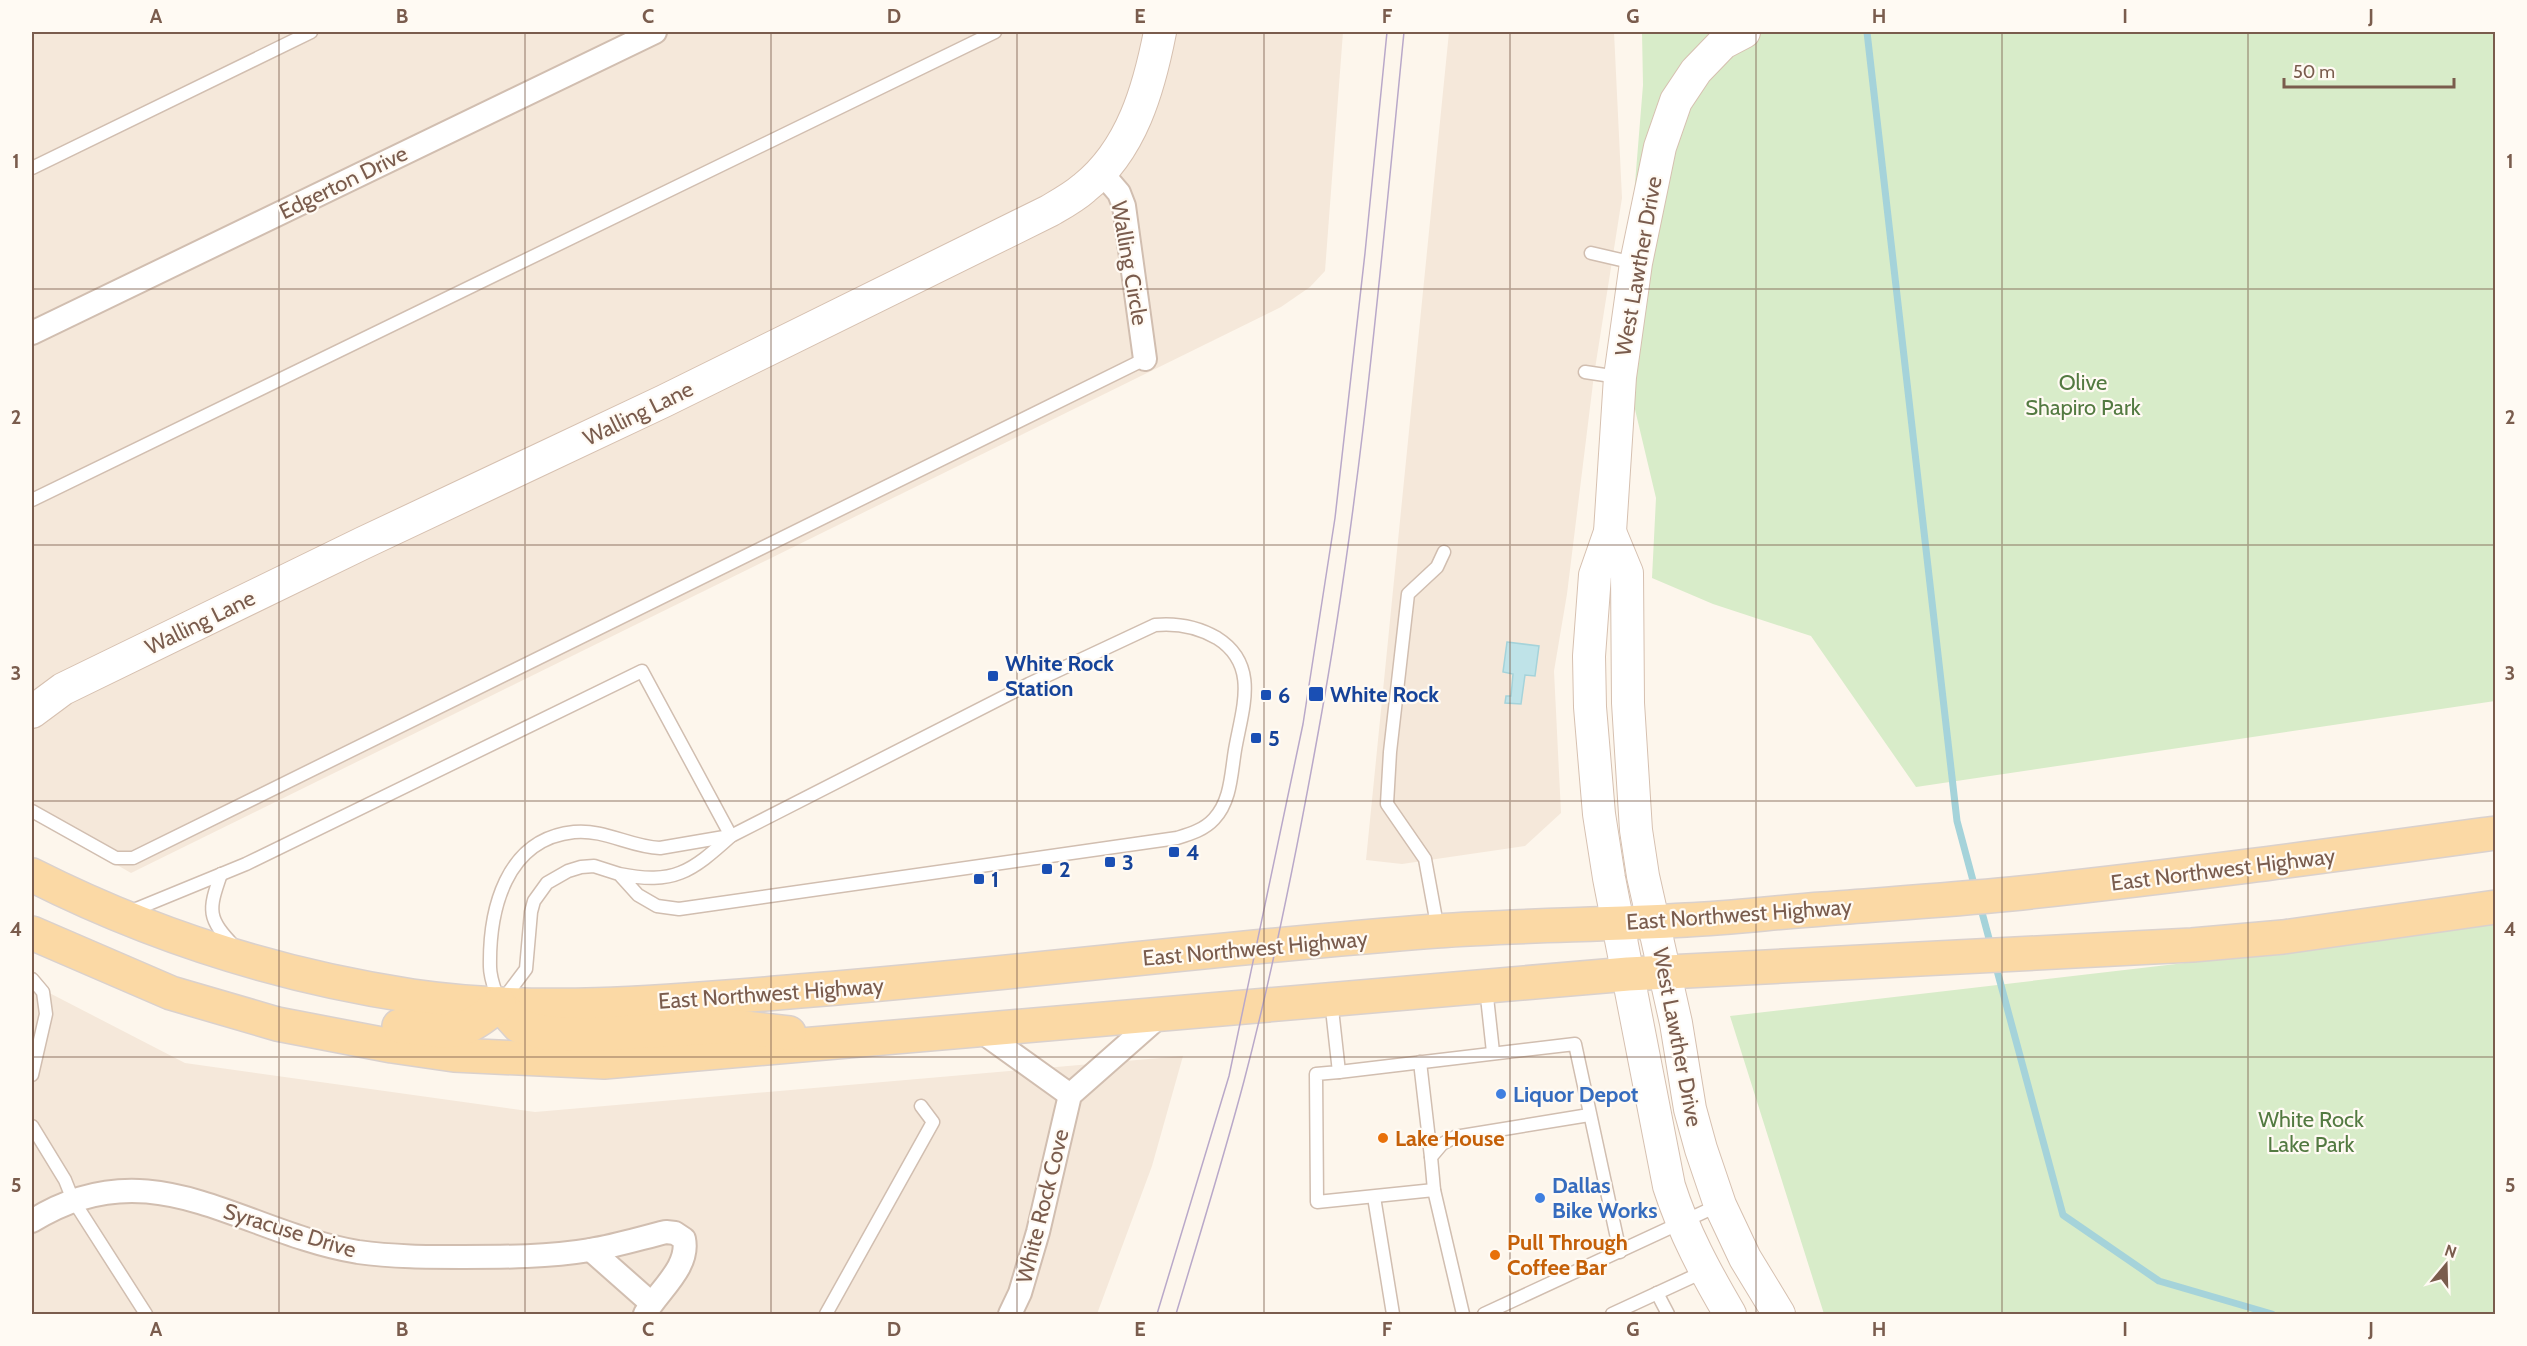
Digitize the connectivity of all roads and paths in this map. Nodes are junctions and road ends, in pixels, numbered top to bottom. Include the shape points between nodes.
1 (311, 32) edge
2 (655, 32) edge
3 (994, 32) edge
4 (1160, 32) edge
5 (1744, 32) edge
6 (32, 168) edge
7 (1101, 172) junction
8 (1591, 254) dead end
9 (1636, 263) junction
10 (32, 333) edge
11 (1145, 359) joint
12 (1585, 372) dead end
13 (1620, 377) junction
14 (32, 500) edge
15 (1610, 531) junction
16 (1444, 552) dead end
17 (1589, 656) junction
18 (1627, 656) junction
19 (32, 712) edge
20 (32, 811) edge
21 (2496, 832) edge
22 (730, 836) junction
23 (619, 873) junction
24 (32, 874) edge
25 (221, 874) junction
26 (2496, 907) edge
27 (121, 915) junction
28 (1617, 922) junction
29 (1654, 922) junction
30 (1438, 931) junction
31 (32, 933) edge
32 (247, 960) junction
33 (1666, 972) junction
34 (1628, 974) junction
35 (32, 979) edge
36 (1486, 987) junction
37 (1331, 999) junction
38 (500, 1004) junction
39 (1163, 1013) junction
40 (277, 1024) junction
41 (978, 1029) junction
42 (848, 1041) junction
43 (1493, 1052) junction
44 (1420, 1062) junction
45 (1339, 1072) junction
46 (32, 1075) edge
47 (1070, 1095) junction
48 (921, 1106) dead end
49 (1589, 1115) junction
50 (32, 1126) edge
51 (1431, 1157) junction
52 (1434, 1190) junction
53 (1374, 1197) junction
54 (73, 1200) junction
55 (1720, 1205) junction
56 (32, 1221) edge
57 (1681, 1223) junction
58 (591, 1250) junction
59 (1620, 1252) junction
60 (1705, 1271) junction
61 (1657, 1293) junction
62 (648, 1309) edge
63 (146, 1314) edge
64 (826, 1314) edge
65 (1010, 1314) edge
66 (1393, 1314) edge
67 (1462, 1314) edge
68 (1484, 1314) edge
69 (1612, 1314) edge
70 (1668, 1314) edge
71 (1730, 1314) edge
72 (1779, 1314) edge

1 - 6 lane
2 - 10 street, Edgerton Drive
3 - 14 lane
4 - 7 street, Walling Lane via 1147,91 1119,149
5 - 9 street, West Lawther Drive via 1723,43 1696,71 1676,101 1660,147
7 - 11 street, Walling Circle via 1119,193 1124,206
7 - 19 street, Walling Lane via 1049,211 664,401 63,689
8 - 9 lane
9 - 13 street, West Lawther Drive
11 - 20 lane via 133,858 116,858
12 - 13 lane
13 - 15 street, West Lawther Drive
15 - 17 street, West Lawther Drive via 1595,574
15 - 18 street, West Lawther Drive via 1627,573
16 - 30 lane via 1437,567 1408,594 1387,804 1425,859
17 - 18 street
17 - 28 street, West Lawther Drive via 1599,814
18 - 29 street, West Lawther Drive via 1636,830
21 - 29 main road, East Northwest Highway via 2293,861 2008,894
22 - 23 lane via 700,864 682,874 650,877
22 - 23 lane via 1029,684 1155,625 1198,629 1225,643 1241,662 1245,687 1227,798 1204,827 1177,838 696,908 657,906 638,894
22 - 25 lane via 642,671
22 - 38 lane via 648,848 606,834 573,832 532,850 515,866 496,901 490,969
23 - 38 lane via 594,866 581,867 547,883 531,912 526,969
24 - 27 main road, East Northwest Highway
25 - 27 lane
25 - 32 lane via 212,900 212,916
26 - 33 main road via 2283,937 2192,945
27 - 32 main road, East Northwest Highway
28 - 29 main road, East Northwest Highway
28 - 30 main road, East Northwest Highway
28 - 34 street, West Lawther Drive
29 - 33 street, West Lawther Drive
30 - 38 main road, East Northwest Highway via 770,994 584,1005
31 - 40 main road via 171,993
32 - 38 main road, East Northwest Highway via 415,996
33 - 34 main road
33 - 55 street, West Lawther Drive via 1690,1109
34 - 36 main road
34 - 57 street, West Lawther Drive via 1669,1186
35 - 46 lane via 43,992 46,1014
36 - 37 main road
36 - 43 lane
37 - 39 main road
37 - 45 lane
38 - 40 main road via 481,1021 455,1032 369,1023
38 - 42 main road via 519,1026 546,1033 586,1035 729,1026
39 - 41 main road
39 - 47 street
40 - 42 main road via 454,1055 604,1062
41 - 42 main road
41 - 47 street
43 - 44 lane
43 - 49 lane via 1575,1044
44 - 45 lane
44 - 51 lane
45 - 53 lane via 1316,1074 1317,1202
47 - 65 street, White Rock Cove via 1038,1232
48 - 64 lane via 933,1122
49 - 51 lane via 1455,1137
49 - 59 lane
50 - 54 lane via 65,1179
51 - 52 lane
52 - 53 lane
52 - 67 lane
53 - 66 lane
54 - 56 street, Syracuse Drive
54 - 58 street, Syracuse Drive via 108,1191 174,1195 309,1240 358,1252 492,1257
54 - 63 lane
55 - 57 lane
55 - 72 street, West Lawther Drive via 1745,1258
57 - 59 lane
57 - 60 street, West Lawther Drive
58 - 62 street, Syracuse Drive
58 - 62 street, Syracuse Drive via 666,1232 684,1239 682,1263
59 - 68 lane
60 - 61 lane
60 - 71 street, West Lawther Drive
61 - 69 lane
61 - 70 lane

